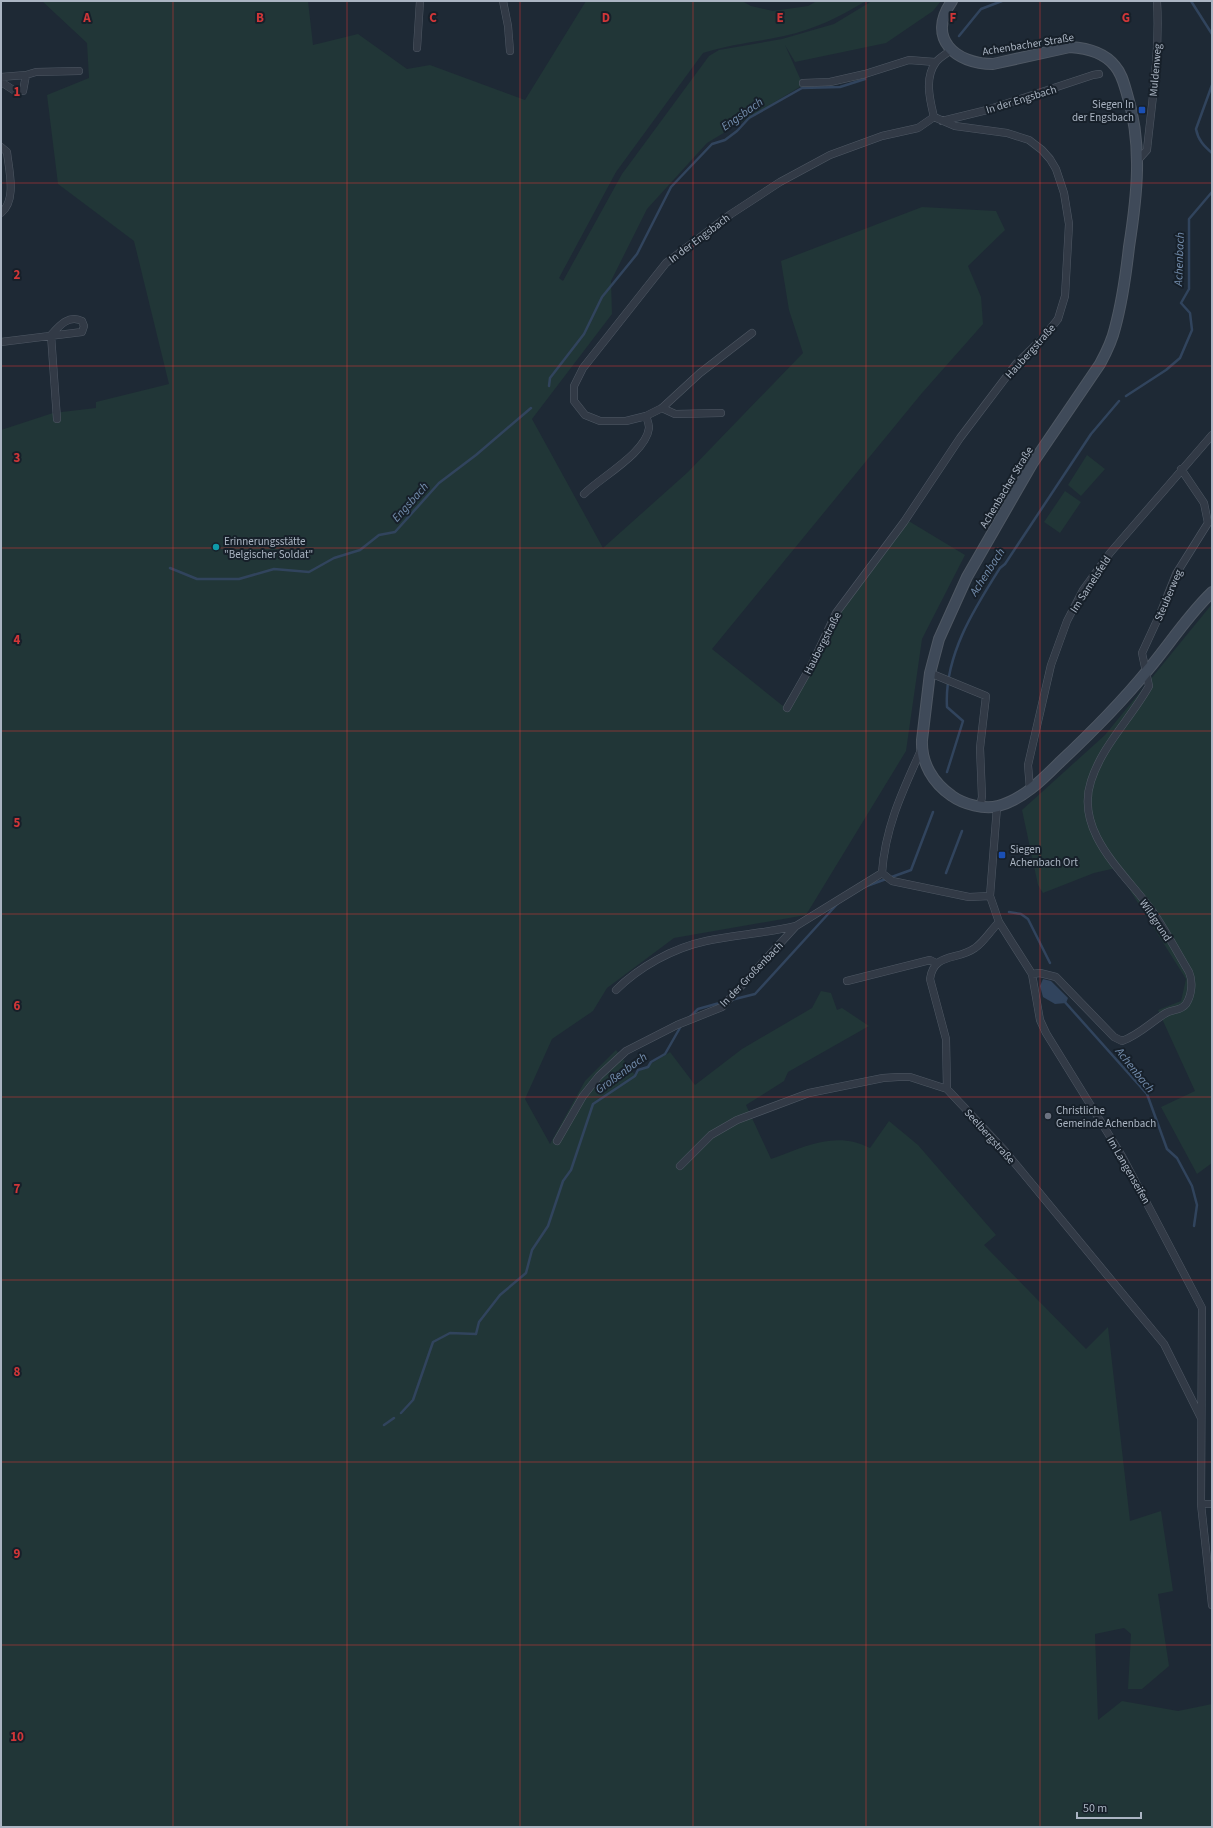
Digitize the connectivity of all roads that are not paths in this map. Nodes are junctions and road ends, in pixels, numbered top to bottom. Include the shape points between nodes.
1 (420, 1) edge
2 (503, 1) edge
3 (952, 1) edge
4 (1158, 1) edge
5 (417, 48) dead end
6 (951, 50) junction
7 (510, 51) dead end
8 (936, 62) junction
9 (79, 71) dead end
10 (1099, 74) dead end
11 (26, 75) junction
12 (1, 77) edge
13 (1, 82) edge
14 (803, 83) dead end
15 (934, 117) junction
16 (942, 121) junction
17 (1, 147) edge
18 (1138, 160) junction
19 (1, 213) edge
20 (752, 333) dead end
21 (1, 342) edge
22 (662, 408) junction
23 (721, 412) dead end
24 (646, 416) junction
25 (57, 419) dead end
26 (1212, 435) edge
27 (1181, 469) junction
28 (584, 494) dead end
29 (1210, 523) edge
30 (1212, 592) edge
31 (1147, 671) junction
32 (930, 673) junction
33 (787, 708) dead end
34 (922, 748) junction
35 (1030, 789) junction
36 (980, 806) junction
37 (997, 807) junction
38 (882, 873) junction
39 (990, 896) junction
40 (999, 922) junction
41 (796, 926) junction
42 (936, 963) junction
43 (1032, 974) junction
44 (847, 981) dead end
45 (616, 990) dead end
46 (947, 1089) junction
47 (557, 1141) dead end
48 (680, 1166) dead end
49 (1201, 1419) junction
50 (1201, 1504) junction
51 (1212, 1504) edge
52 (1212, 1605) edge

1 - 5 street
2 - 7 street
3 - 6 main road via 943,23 944,38
4 - 18 street, Muldenweg via 1156,72 1147,150
6 - 8 street
6 - 18 main road, Achenbacher Straße via 958,57 980,64 993,64 1070,47 1097,52 1111,62 1122,76 1132,108
8 - 14 street via 909,60 830,82
8 - 15 street via 928,91
9 - 11 street via 36,72
10 - 16 street, In der Engsbach via 987,110
11 - 12 street
11 - 13 street via 23,91 15,91
15 - 16 street, Haubergstraße
15 - 24 street, In der Engsbach via 918,128 882,136 830,155 780,182 666,262 583,368 574,386 574,401 585,415 600,421 626,421
16 - 33 street, Haubergstraße via 955,126 1007,133 1032,142 1042,150 1056,169 1064,193 1069,224 1064,296 1058,319 1016,364 960,438 904,522 836,613 812,664
17 - 19 street via 7,152 10,198 7,208
18 - 32 main road, Achenbacher Straße via 1125,277 1115,329 1108,348 1100,364 1032,464 967,577 939,640
20 - 22 street, In der Engsbach via 700,373
21 - 25 street via 51,335
22 - 23 street via 675,414
22 - 24 street, In der Engsbach
24 - 28 street via 649,427 643,442
26 - 27 street, Im Samelsfeld
27 - 29 street, Steuberweg via 1204,503
27 - 35 street, Im Samelsfeld via 1110,553 1083,590 1066,621 1051,665 1028,765
29 - 31 street, Steuberweg via 1176,574 1142,654
30 - 31 main road, Achenbacher Straße via 1197,606
31 - 35 main road, Achenbacher Straße via 1085,740
31 - 43 street, Wildgrund via 1149,686 1141,702 1101,757 1090,782 1088,816 1102,847 1153,913 1182,961 1192,980 1190,995 1180,1009 1166,1013 1131,1038 1122,1041 1114,1037 1056,977
32 - 34 main road, Achenbacher Straße
32 - 36 street via 986,696 980,748
34 - 36 main road, Achenbacher Straße via 926,766 944,790 955,798
34 - 38 street via 892,815
35 - 37 main road, Achenbacher Straße
36 - 37 main road, Achenbacher Straße
37 - 39 street, Im Langenseifen
38 - 39 street via 892,881 969,897
38 - 41 street, In der Großenbach
39 - 40 street, Im Langenseifen
40 - 42 street via 975,948
40 - 43 street, Im Langenseifen
41 - 45 street via 705,942 666,955 627,979
41 - 47 street, In der Großenbach via 722,1008 677,1025 626,1051 610,1065 583,1096
42 - 44 street via 930,960
42 - 46 street via 931,970 930,979 946,1039
43 - 49 street, Im Langenseifen via 1040,1020 1046,1033 1122,1156 1202,1308
46 - 48 street, Seelbergstraße via 910,1077 898,1077 809,1093 737,1120 711,1135
46 - 49 street, Seelbergstraße via 1004,1150 1164,1344
49 - 50 street, Im Langenseifen
50 - 51 street
50 - 52 street, Im Langenseifen

